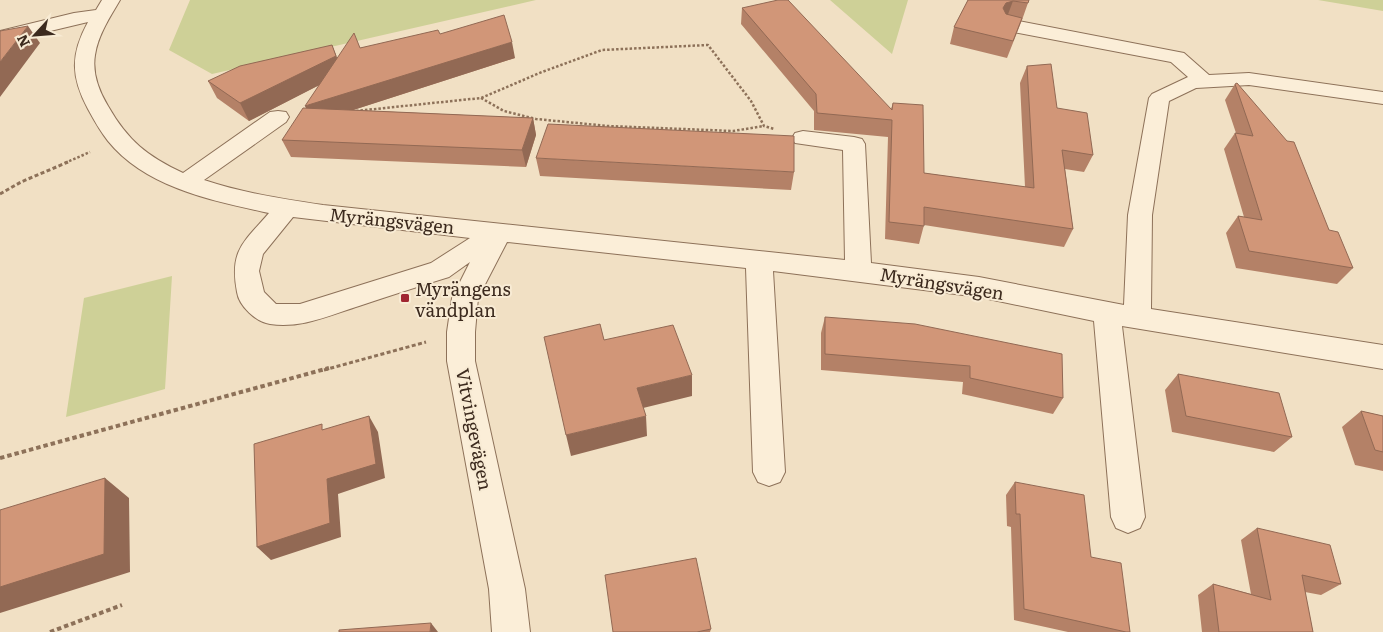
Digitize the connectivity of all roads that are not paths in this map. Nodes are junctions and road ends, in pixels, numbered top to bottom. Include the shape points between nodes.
1 (106, 8) edge
2 (1008, 25) edge
3 (0, 37) edge
4 (1204, 81) junction
5 (1383, 98) edge
6 (278, 117) dead end
7 (803, 138) road end
8 (186, 182) junction
9 (286, 208) junction
10 (498, 232) junction
11 (759, 260) junction
12 (858, 271) junction
13 (1107, 312) junction
14 (1137, 316) junction
15 (1383, 357) edge
16 (769, 472) dead end
17 (1128, 517) dead end
18 (512, 632) edge

1 - 3 street, Myrängsvägen
1 - 8 street, Myrängsvägen via 88,38 83,68 90,96 129,150 160,171
2 - 4 street via 1177,56
4 - 5 street via 1249,79
4 - 14 street via 1192,82 1158,98 1140,215
6 - 8 street
7 - 12 street via 854,144
8 - 9 street, Myrängsvägen via 253,203
9 - 10 street, Myrängsvägen
9 - 10 street, Myrängsvägen via 251,251 246,271 251,297 270,314 300,314 440,270
10 - 11 street, Myrängsvägen
10 - 18 street, Vitvingevägen via 465,298 461,361 508,589
11 - 12 street, Myrängsvägen
11 - 16 street
12 - 13 street, Myrängsvägen via 979,287
13 - 14 street, Myrängsvägen
13 - 17 street
14 - 15 street, Myrängsvägen

